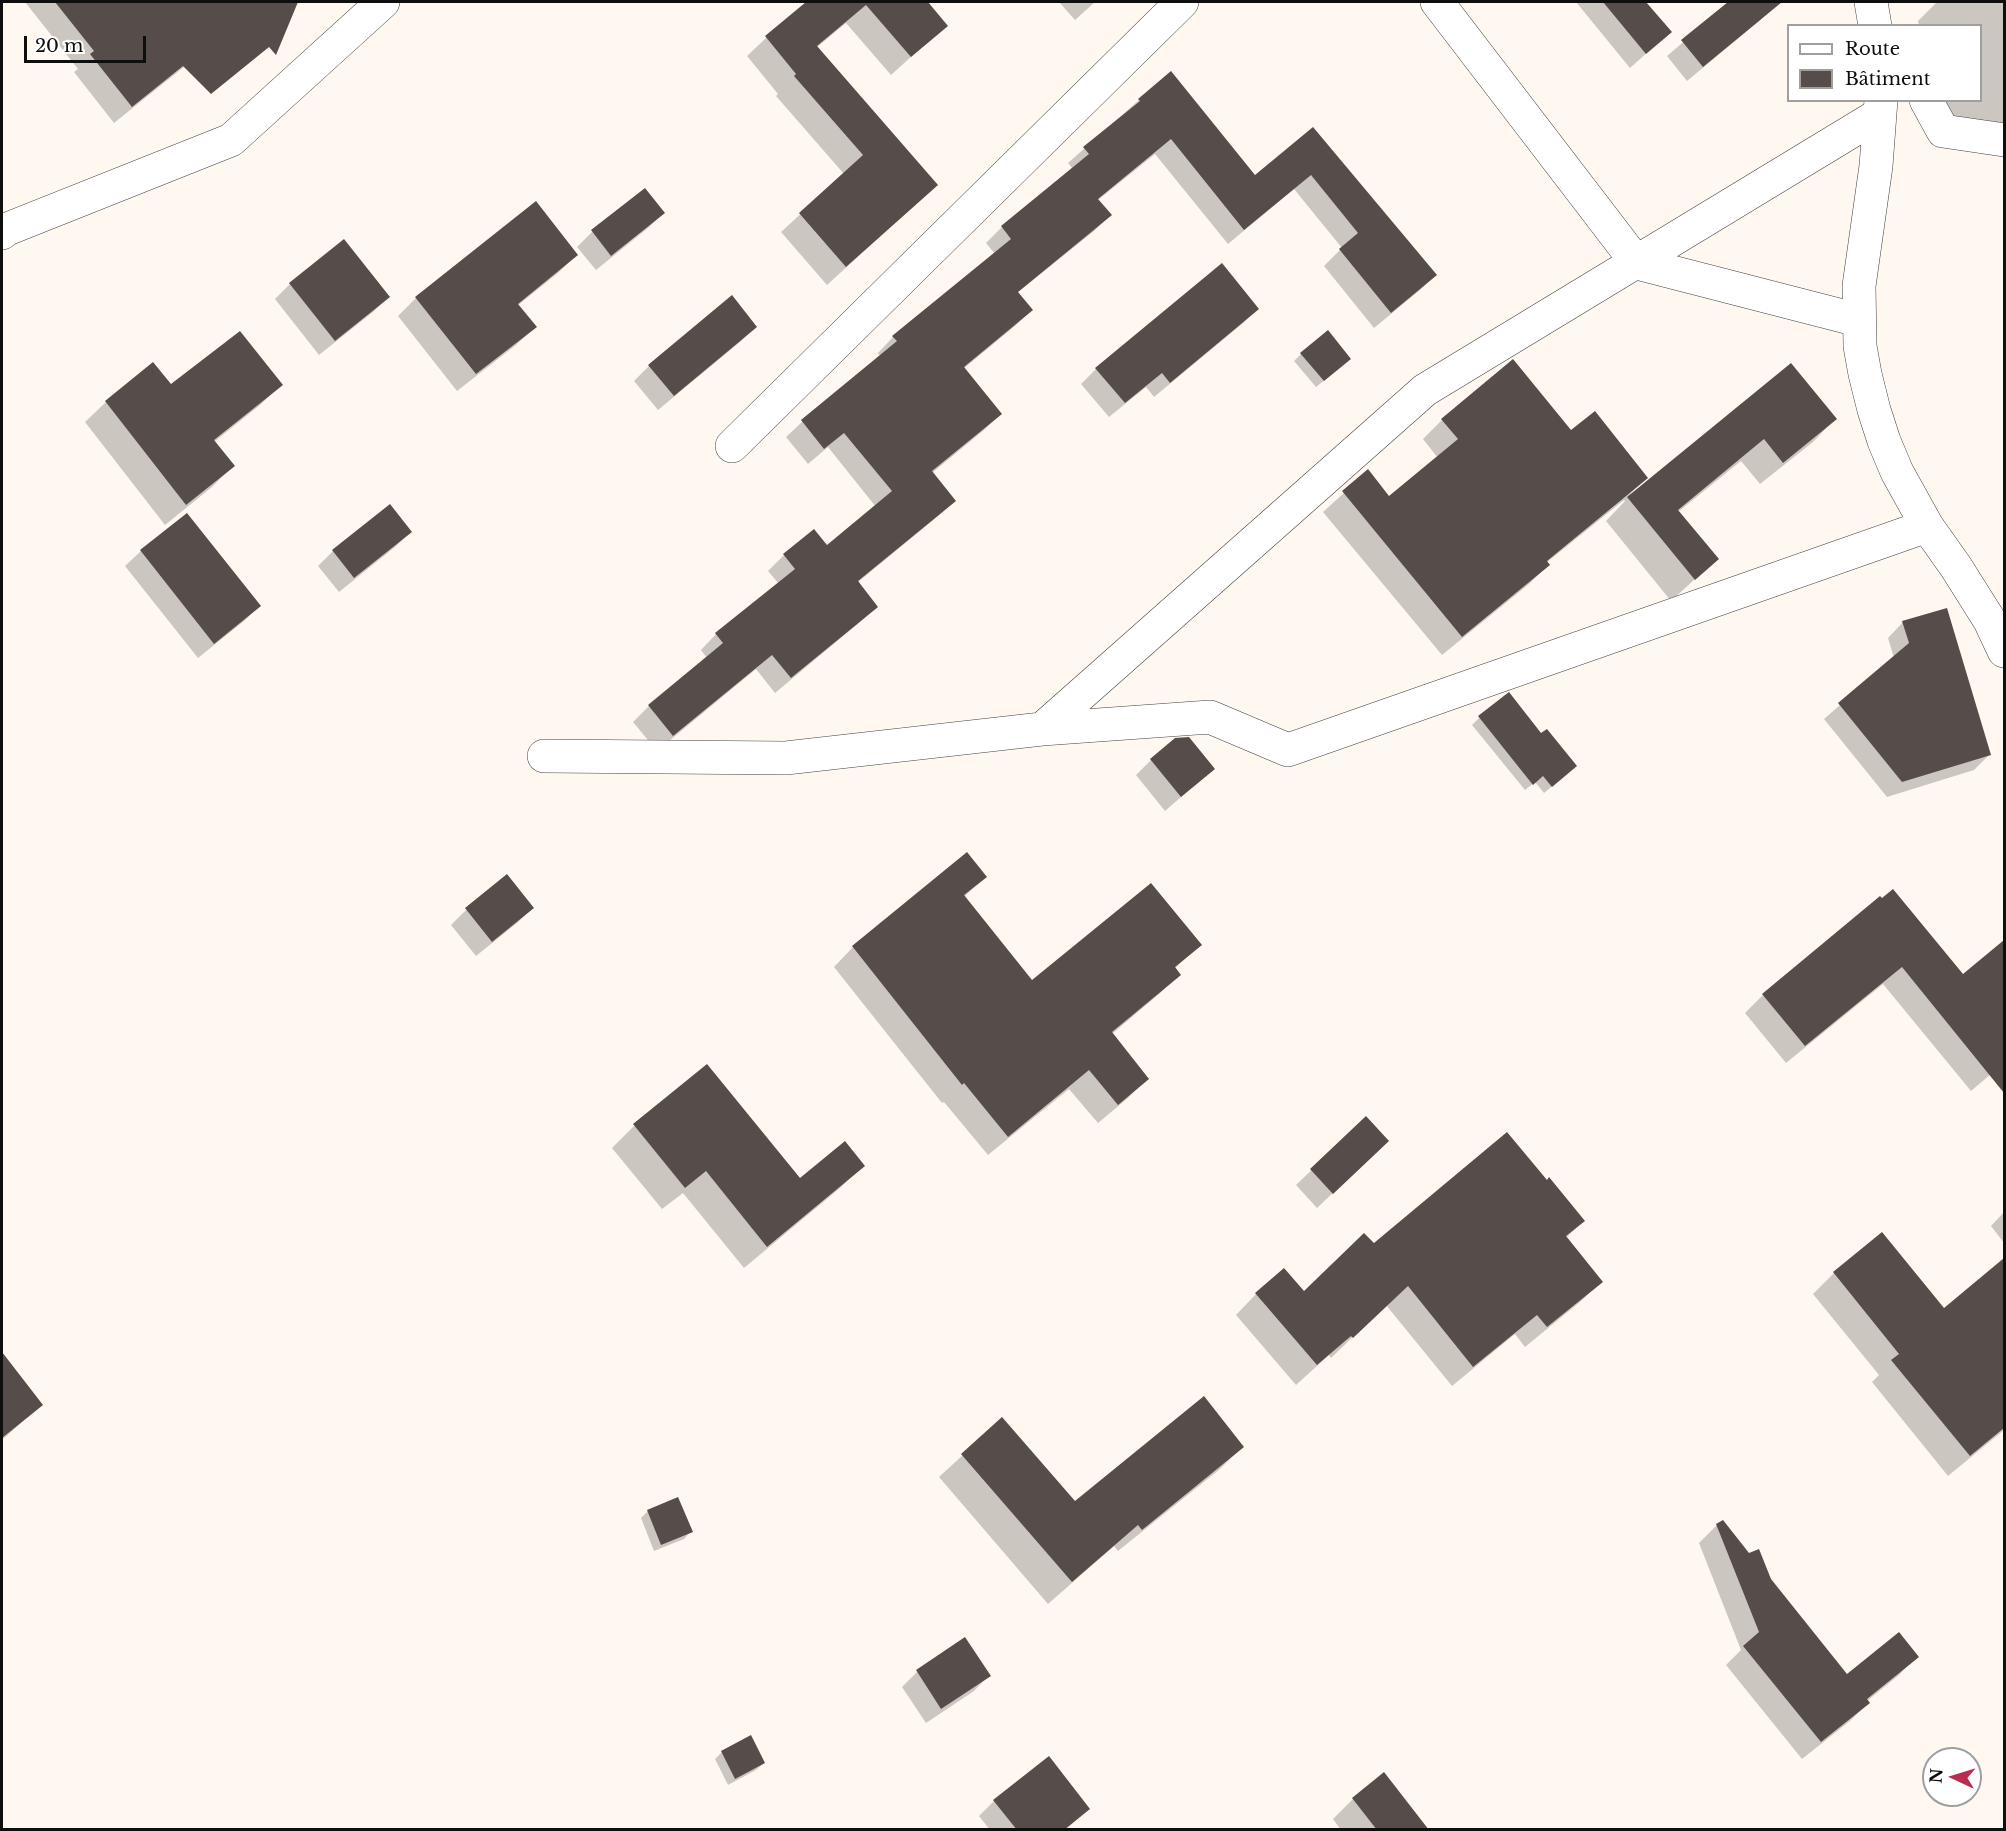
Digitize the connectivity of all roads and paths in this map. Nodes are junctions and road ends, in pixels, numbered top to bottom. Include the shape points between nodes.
1 (383, 2) edge
2 (1182, 2) edge
3 (1437, 2) edge
4 (1927, 102) edge
5 (1880, 107) edge
6 (2004, 140) edge
7 (2, 233) edge
8 (1637, 262) junction
9 (1858, 320) junction
10 (732, 446) dead end
11 (1927, 526) junction
12 (2004, 651) edge
13 (1042, 729) junction
14 (544, 756) dead end

1 - 7 street via 231,140
2 - 10 street
3 - 8 street
4 - 6 street via 1943,131
5 - 8 street
5 - 9 street
8 - 9 street
8 - 13 street via 1425,390
9 - 11 street via 1865,374 1884,441
11 - 12 street via 1985,612
11 - 13 street via 1288,750 1210,717
13 - 14 street via 786,758

